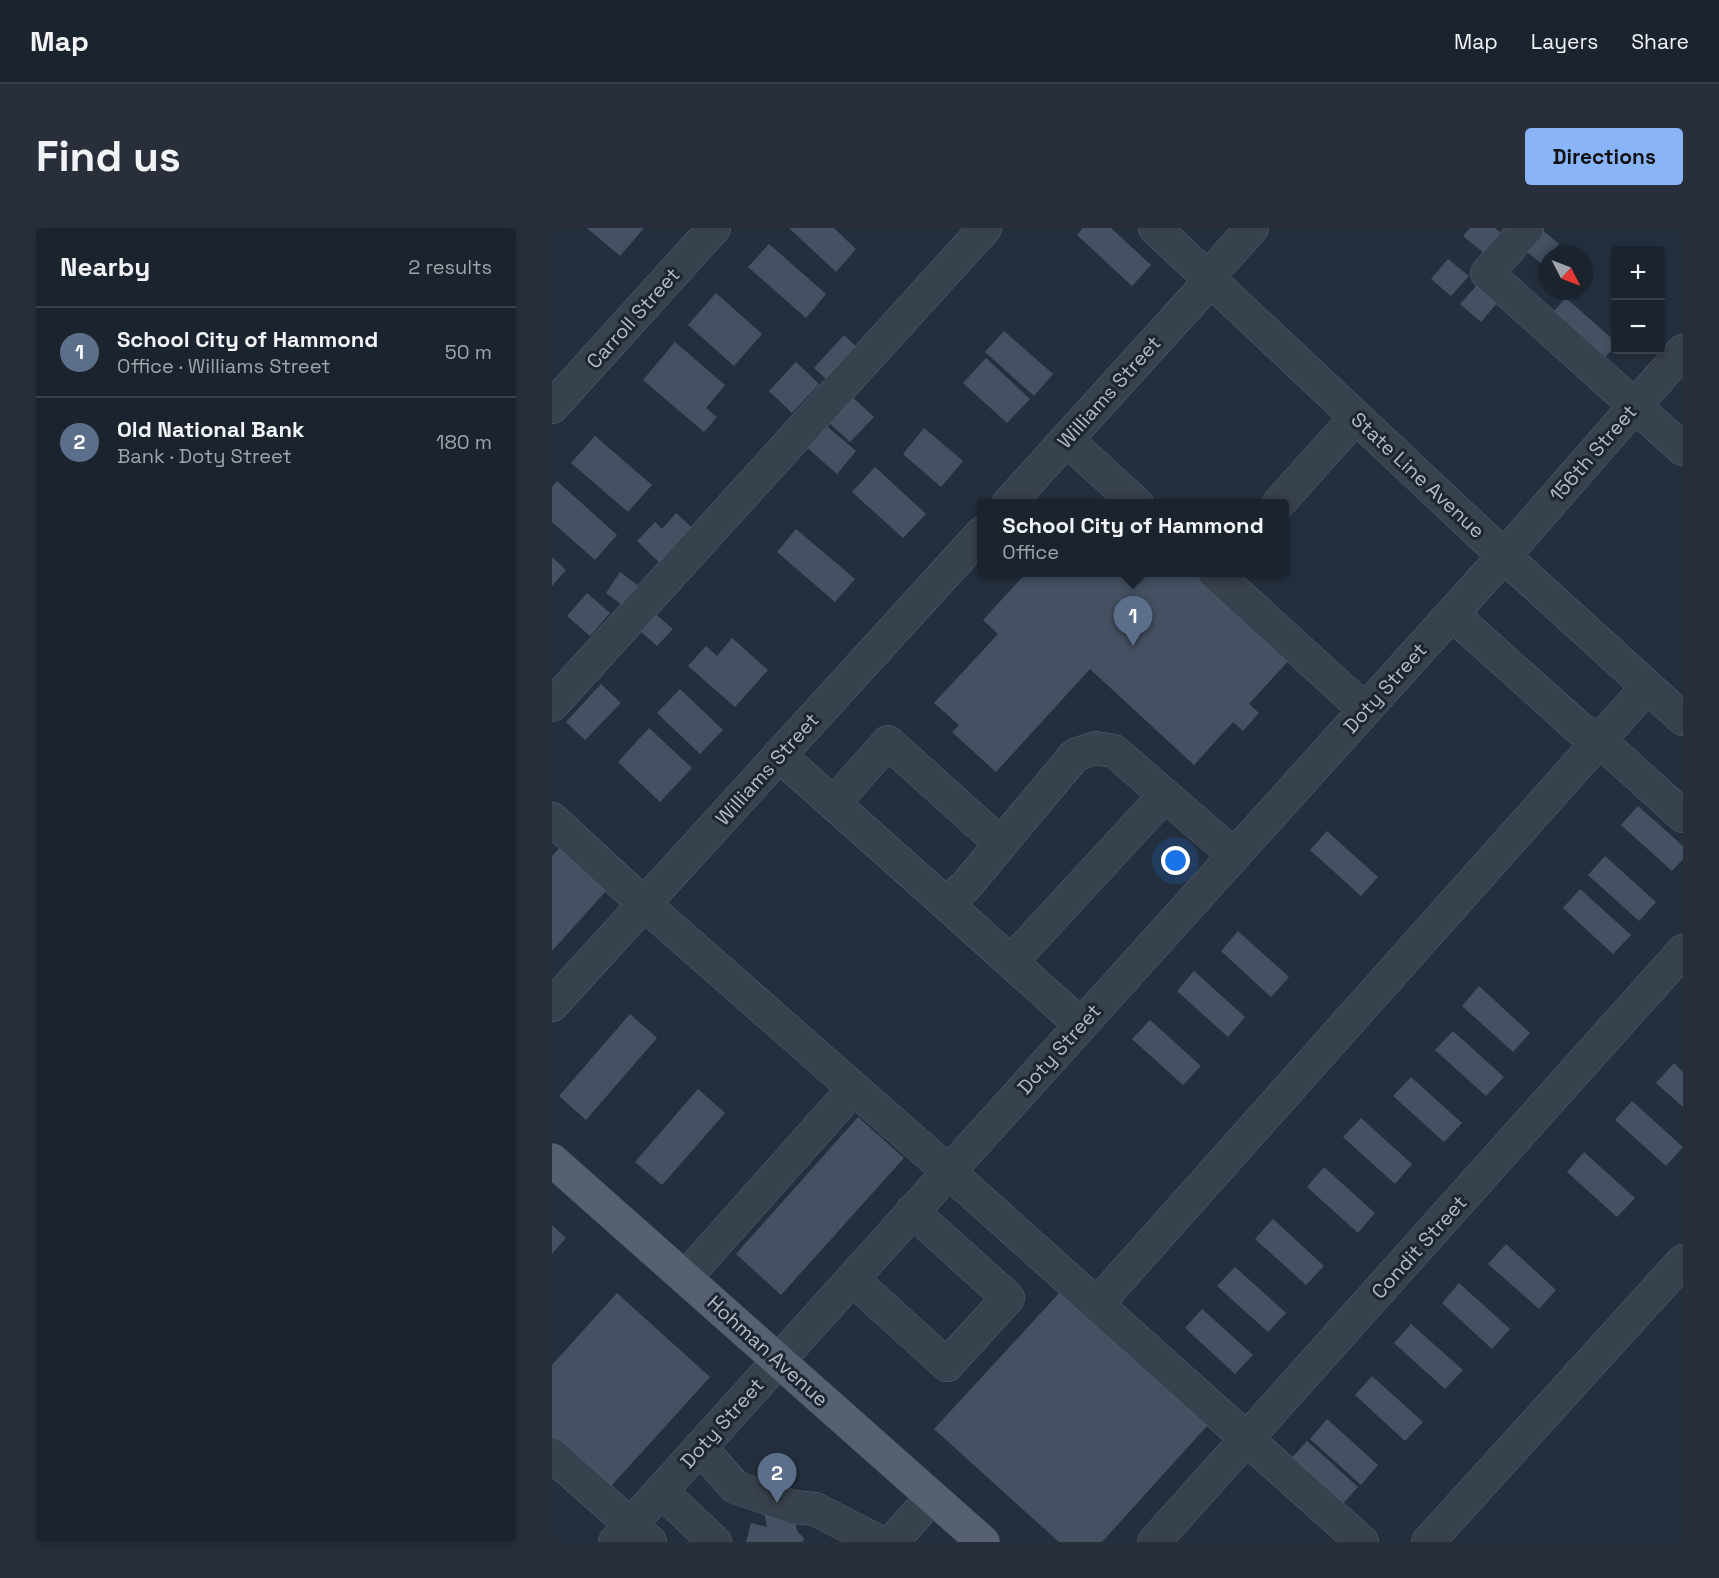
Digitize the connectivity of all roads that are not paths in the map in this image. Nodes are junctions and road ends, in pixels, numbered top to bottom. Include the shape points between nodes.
1 (714, 228) edge
2 (986, 228) edge
3 (1155, 228) edge
4 (1252, 228) edge
5 (1527, 228) edge
6 (1209, 279) junction
7 (1683, 351) edge
8 (1634, 405) junction
9 (552, 407) edge
10 (1356, 417) junction
11 (1066, 439) junction
12 (1683, 449) edge
13 (1012, 499) edge
14 (1132, 499) edge
15 (1282, 499) edge
16 (977, 537) edge
17 (1504, 556) junction
18 (1218, 577) edge
19 (1452, 614) junction
20 (1647, 687) junction
21 (552, 705) edge
22 (1365, 710) junction
23 (1683, 719) edge
24 (1599, 740) junction
25 (779, 755) junction
26 (1165, 795) junction
27 (834, 802) junction
28 (1683, 816) edge
29 (552, 819) edge
30 (1001, 844) junction
31 (1234, 855) junction
32 (941, 899) junction
33 (644, 904) junction
34 (1683, 951) edge
35 (1011, 962) junction
36 (552, 1005) edge
37 (1081, 1025) junction
38 (839, 1105) dead end
39 (552, 1160) edge
40 (949, 1172) junction
41 (912, 1211) junction
42 (1683, 1261) edge
43 (685, 1278) junction
44 (852, 1279) junction
45 (1097, 1304) junction
46 (778, 1360) junction
47 (1247, 1439) junction
48 (700, 1447) junction
49 (552, 1455) edge
50 (660, 1491) junction
51 (932, 1497) junction
52 (632, 1536) edge
53 (715, 1542) edge
54 (879, 1542) edge
55 (892, 1542) edge
56 (983, 1542) edge
57 (1154, 1542) edge
58 (1362, 1542) edge
59 (1428, 1542) edge

1 - 9 street, Carroll Street
2 - 21 street
3 - 6 street, State Line Avenue
4 - 6 street, Williams Street
5 - 8 street via 1487,273
6 - 10 street, State Line Avenue
6 - 11 street, Williams Street
7 - 8 street, 156th Street
8 - 12 street
8 - 17 street, 156th Street
10 - 15 street
10 - 17 street, State Line Avenue
11 - 13 street, Williams Street
11 - 14 street
16 - 25 street, Williams Street
17 - 19 street, Doty Street
17 - 20 street, State Line Avenue
18 - 22 street
19 - 22 street, Doty Street
19 - 24 street via 1580,729
20 - 23 street, State Line Avenue
20 - 24 street
22 - 31 street, Doty Street
24 - 28 street
24 - 45 street
25 - 27 street
25 - 33 street, Williams Street
26 - 30 street via 1114,751 1095,748 1075,755
26 - 31 street
26 - 35 street
27 - 30 street via 888,742
27 - 32 street
29 - 33 street
30 - 32 street via 964,887 954,896
31 - 37 street, Doty Street
32 - 35 street
33 - 36 street, Williams Street
33 - 40 street
34 - 47 street, Condit Street
35 - 37 street
37 - 40 street, Doty Street
38 - 43 street
39 - 43 main road, Hohman Avenue
40 - 41 street, Doty Street
40 - 45 street
41 - 44 street, Doty Street
41 - 44 street via 1008,1298 947,1365
42 - 59 street
43 - 46 main road, Hohman Avenue
44 - 46 street, Doty Street
45 - 47 street
46 - 48 street, Doty Street
46 - 51 main road, Hohman Avenue
47 - 57 street, Condit Street
47 - 58 street
48 - 50 street, Doty Street
48 - 54 street via 735,1487 794,1507 815,1509
49 - 52 street
50 - 52 street, Doty Street
50 - 53 street
51 - 55 street
51 - 56 main road, Hohman Avenue

